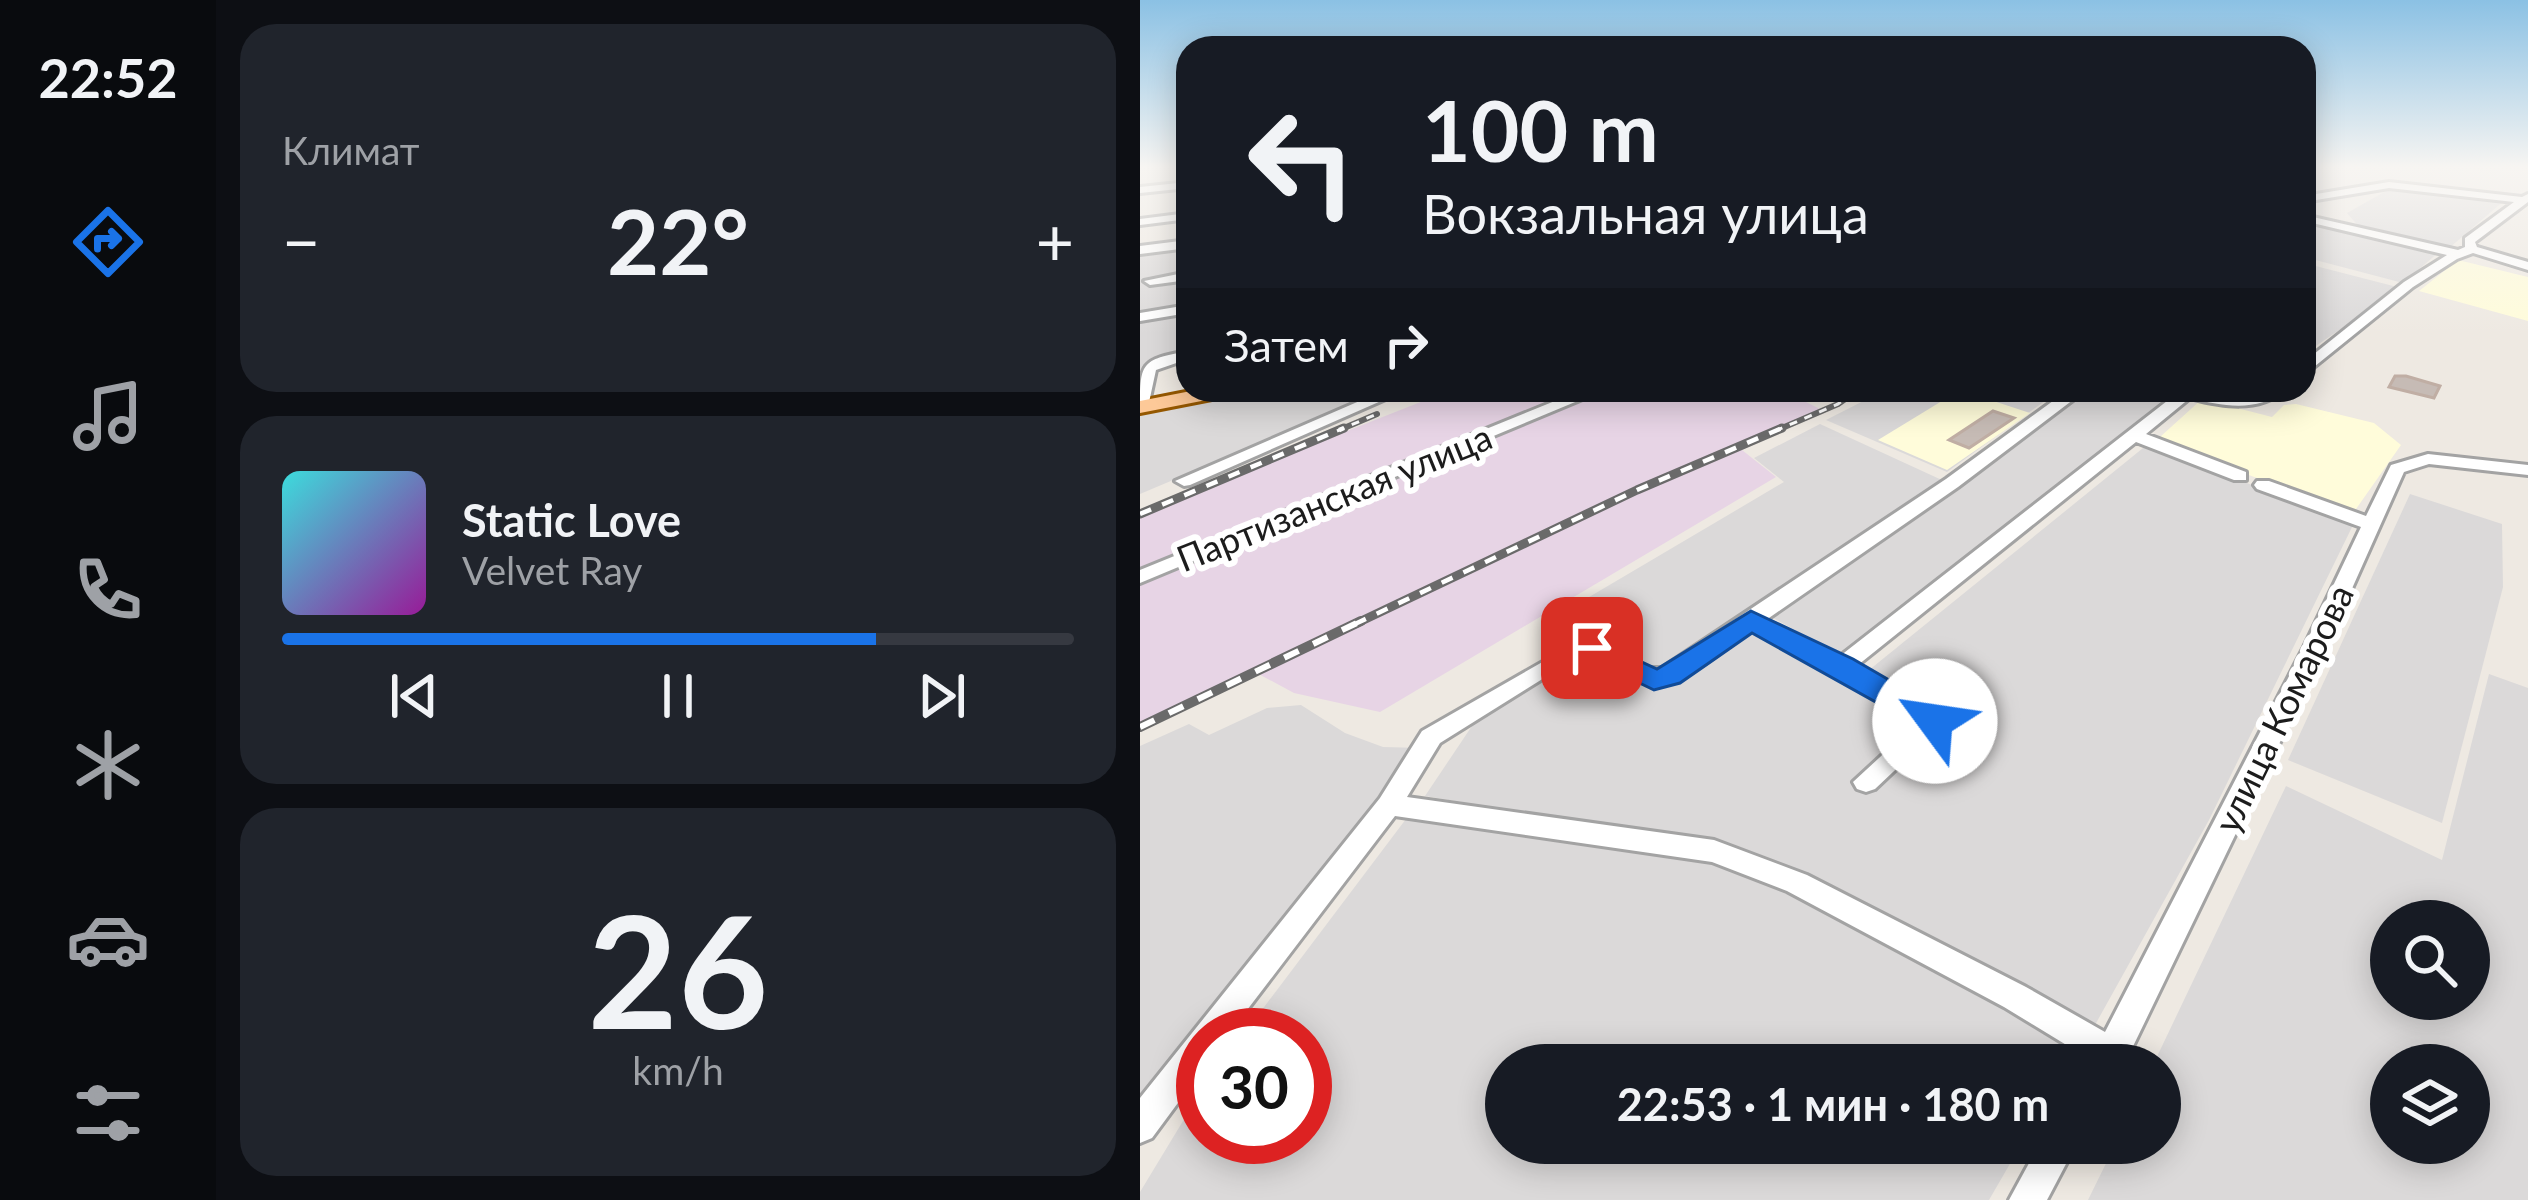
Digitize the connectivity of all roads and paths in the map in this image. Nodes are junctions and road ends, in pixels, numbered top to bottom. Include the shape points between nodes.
1 (2324, 222) edge
2 (2495, 222) edge
3 (1176, 246) edge
4 (1140, 250) edge
5 (2465, 251) junction
6 (2528, 266) edge
7 (1176, 278) edge
8 (1150, 281) dead end
9 (1176, 311) edge
10 (1140, 316) edge
11 (1176, 357) edge
12 (2316, 361) edge
13 (1176, 400) edge
14 (1371, 402) edge
15 (1567, 402) edge
16 (2061, 402) edge
17 (2172, 402) edge
18 (1140, 407) edge
19 (2136, 436) junction
20 (2528, 470) edge
21 (2240, 476) dead end
22 (1184, 481) dead end
23 (2263, 485) dead end
24 (2371, 524) junction
25 (1140, 577) edge
26 (1751, 620) junction
27 (1842, 666) junction
28 (1866, 782) dead end
29 (1389, 805) junction
30 (1230, 1008) edge
31 (2084, 1044) edge
32 (2116, 1044) edge
33 (1176, 1078) edge
34 (1140, 1126) edge
35 (2048, 1164) edge
36 (2027, 1200) edge

1 - 5 street
2 - 5 street
3 - 4 street
5 - 6 street
5 - 12 street
7 - 8 street
9 - 10 street
11 - 18 street via 1145,369
13 - 18 main road
14 - 22 street, Партизанская улица
15 - 25 street, Партизанская улица
16 - 26 street
17 - 19 street
19 - 21 street
19 - 27 street
20 - 24 street, улица Комарова via 2413,461 2397,469
23 - 24 street
24 - 32 street, улица Комарова
26 - 27 street
26 - 29 street via 1654,680 1583,650 1431,737
27 - 28 street via 1935,721
29 - 30 street
29 - 31 street via 1714,851 1797,883 2015,997
33 - 34 street
35 - 36 street

